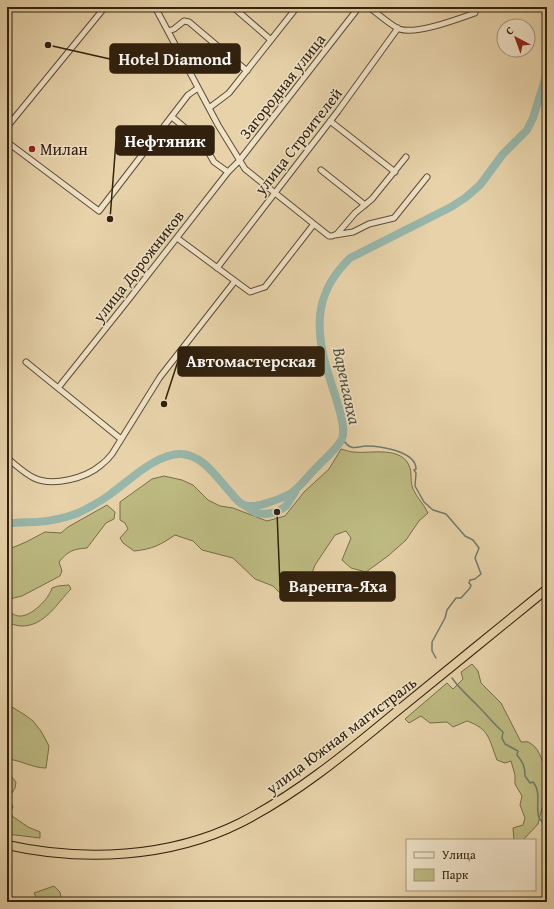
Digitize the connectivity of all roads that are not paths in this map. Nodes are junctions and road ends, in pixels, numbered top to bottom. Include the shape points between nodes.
1 (105, 7) edge
2 (155, 7) edge
3 (233, 7) edge
4 (297, 7) edge
5 (359, 7) edge
6 (369, 7) edge
7 (475, 7) edge
8 (398, 28) junction
9 (168, 31) junction
10 (271, 40) junction
11 (247, 71) junction
12 (198, 88) junction
13 (209, 108) junction
14 (172, 117) junction
15 (9, 120) edge
16 (330, 122) junction
17 (7, 126) edge
18 (7, 142) edge
19 (406, 157) dead end
20 (239, 161) junction
21 (322, 170) dead end
22 (228, 172) junction
23 (395, 172) junction
24 (427, 177) dead end
25 (274, 193) junction
26 (366, 205) junction
27 (314, 224) junction
28 (333, 236) junction
29 (177, 238) junction
30 (217, 268) junction
31 (235, 281) junction
32 (26, 362) dead end
33 (58, 388) junction
34 (121, 439) junction
35 (7, 458) edge
36 (547, 589) edge
37 (7, 845) edge

1 - 15 street
2 - 9 street
3 - 10 street
4 - 10 street
5 - 20 street, Загородная улица
6 - 8 street
7 - 8 street via 475,13 458,19 416,30
8 - 16 street, улица Строителей
9 - 11 street via 184,21 189,22
9 - 12 street
10 - 11 street
11 - 13 street via 229,93
12 - 13 street
12 - 14 street
13 - 20 street
14 - 18 street via 100,211
14 - 22 street via 203,143 214,162
15 - 17 street
16 - 23 street
16 - 25 street, улица Строителей
19 - 23 street
20 - 22 street, улица Дорожников
20 - 25 street via 248,173
21 - 26 street
22 - 29 street, улица Дорожников
23 - 26 street
24 - 28 street via 394,218
25 - 27 street
25 - 30 street, улица Строителей
26 - 28 street
27 - 28 street via 329,236
27 - 31 street via 265,287 250,292
29 - 30 street
29 - 33 street, улица Дорожников
30 - 31 street
31 - 34 street via 160,377
32 - 33 street
33 - 34 street
34 - 35 street via 102,465 71,480 54,482 35,478
36 - 37 highway, улица Южная магистраль via 335,761 282,799 238,824 171,847 126,854 70,854

